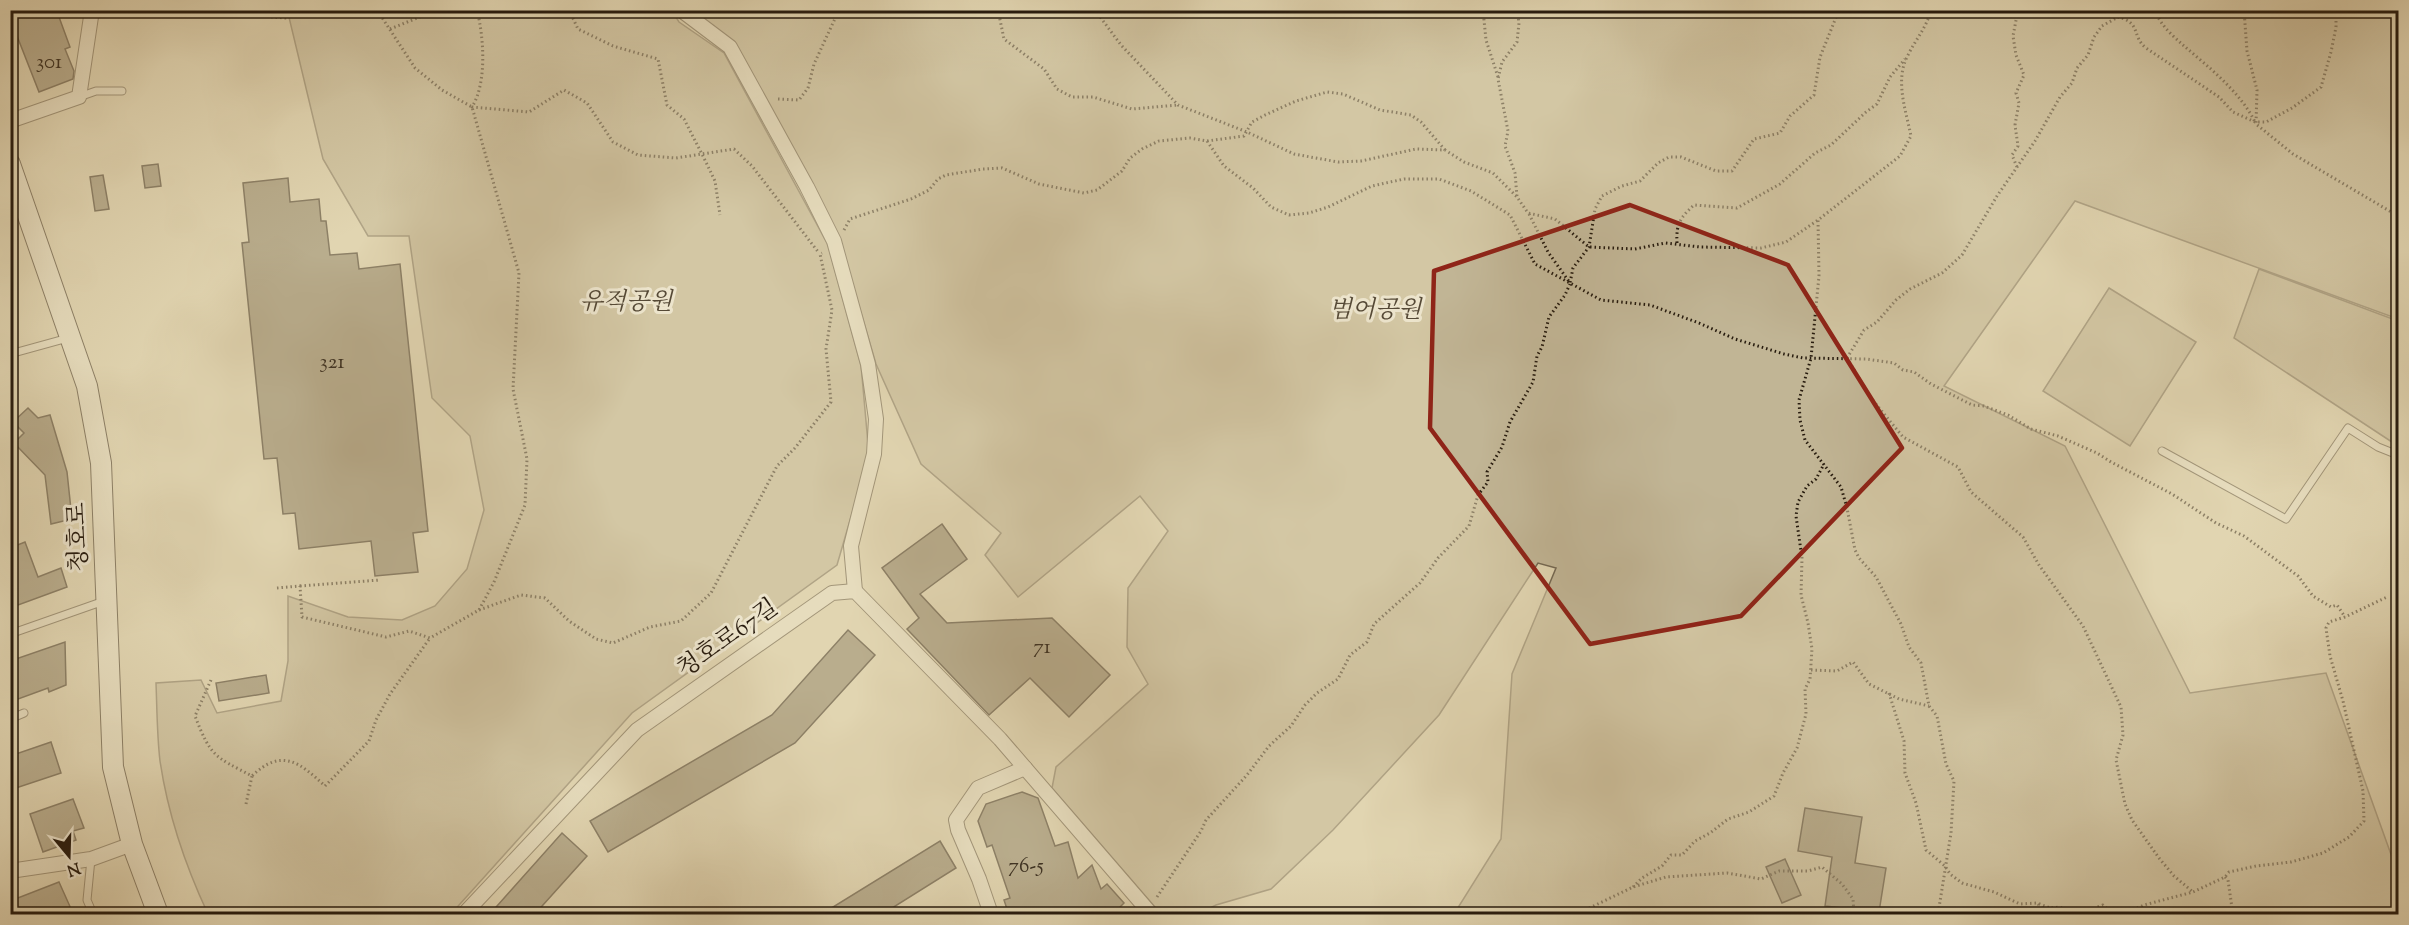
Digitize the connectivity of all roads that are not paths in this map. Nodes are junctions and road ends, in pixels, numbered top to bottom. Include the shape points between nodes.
1 (92, 10) edge
2 (681, 10) edge
3 (122, 91) dead end
4 (80, 97) junction
5 (10, 122) edge
6 (10, 164) edge
7 (71, 337) junction
8 (10, 354) edge
9 (2162, 450) dead end
10 (2398, 455) edge
11 (855, 591) junction
12 (107, 600) junction
13 (10, 634) edge
14 (24, 713) dead end
15 (10, 719) edge
16 (1025, 768) junction
17 (132, 844) junction
18 (91, 859) junction
19 (10, 871) edge
20 (1149, 913) edge
21 (93, 915) edge
22 (158, 915) edge
23 (464, 915) edge
24 (991, 915) edge

1 - 4 street
2 - 11 street via 730,47 835,246 868,364 876,419 874,454 851,546
3 - 4 lane via 96,91
4 - 5 street
6 - 7 main road, 청호로
7 - 8 lane
7 - 12 main road, 청호로 via 87,386 101,463
9 - 10 lane via 2286,519 2348,428
11 - 16 street
11 - 23 street, 청호로67길 via 832,593 638,730
12 - 13 lane
12 - 17 main road, 청호로 via 113,767
14 - 15 lane
16 - 20 street
16 - 24 street via 978,788 956,820
17 - 18 street
17 - 22 main road, 청호로
18 - 19 street
18 - 21 lane via 87,900

